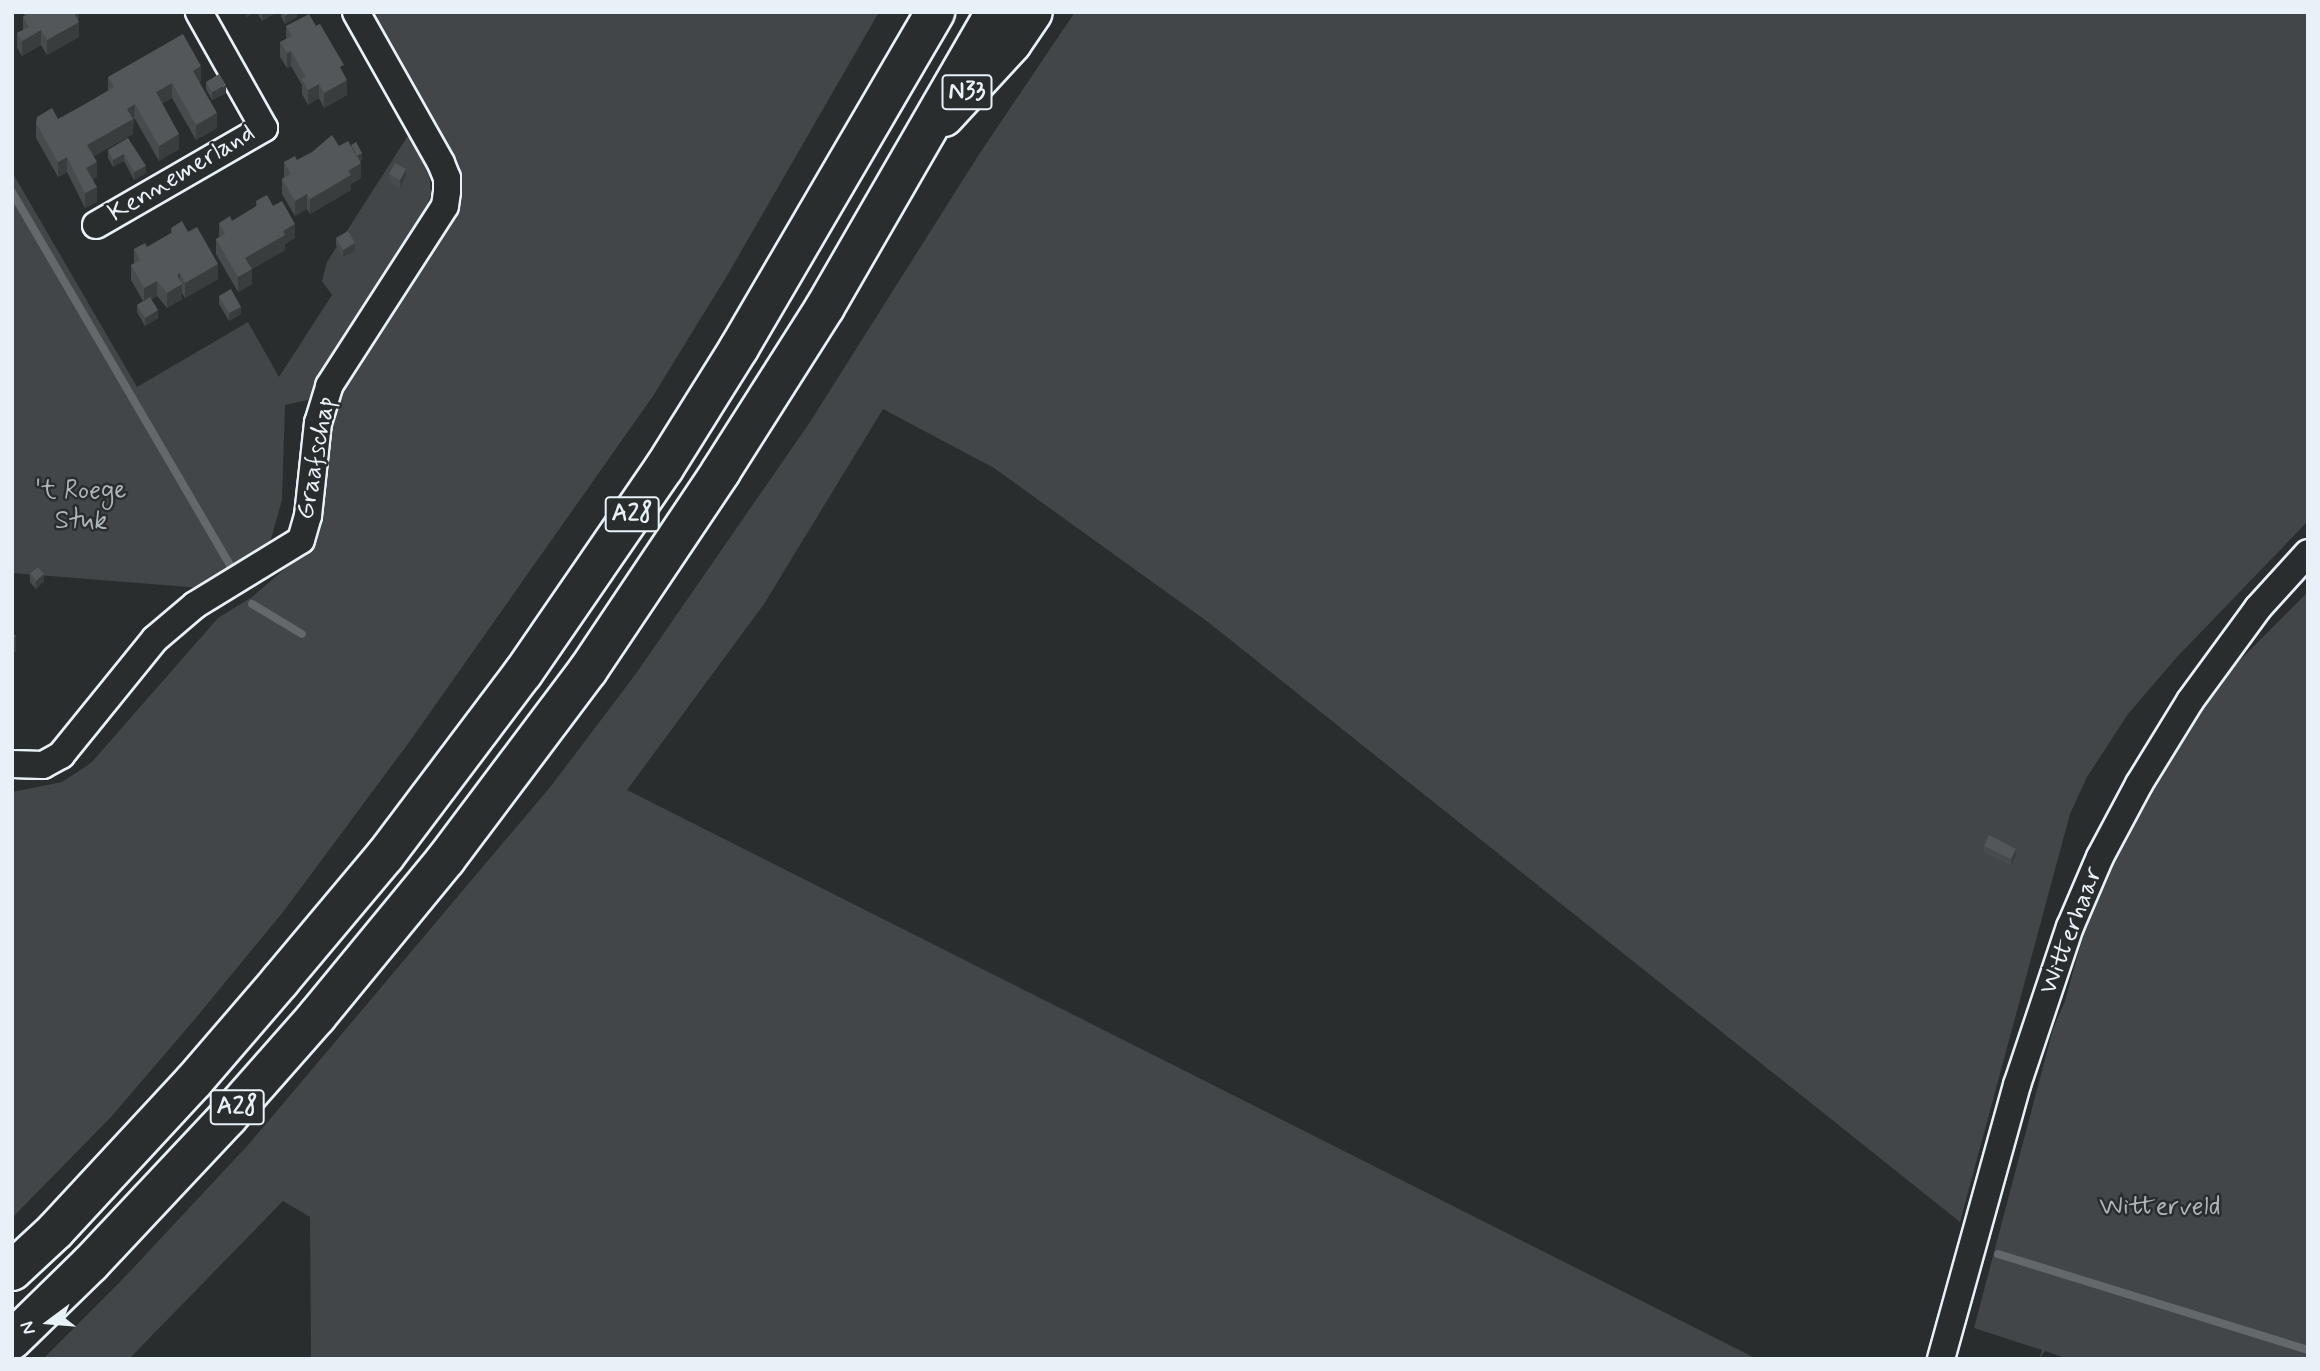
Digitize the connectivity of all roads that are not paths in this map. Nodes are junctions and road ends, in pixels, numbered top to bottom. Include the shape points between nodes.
1 (199, 12) edge
2 (356, 12) edge
3 (935, 12) edge
4 (995, 12) edge
5 (1033, 12) edge
6 (923, 140) junction
7 (96, 225) dead end
8 (2308, 553) edge
9 (12, 764) edge
10 (12, 1271) edge
11 (12, 1340) edge
12 (1941, 1359) edge

1 - 7 street, Kennemerland via 264,128
2 - 9 street, Graafschap via 441,163 447,191 445,206 329,386 318,423 301,540 195,605 155,639 61,755 43,765
3 - 10 highway, A28 via 830,196 664,468 523,673 385,856 280,981 194,1081
4 - 6 highway, A28
5 - 6 highway, N33 via 1012,43
6 - 11 highway, A28 via 721,471 588,670 446,859 229,1117
8 - 12 street, Witterhaar via 2258,608 2190,701 2100,857 2070,927 2017,1085

